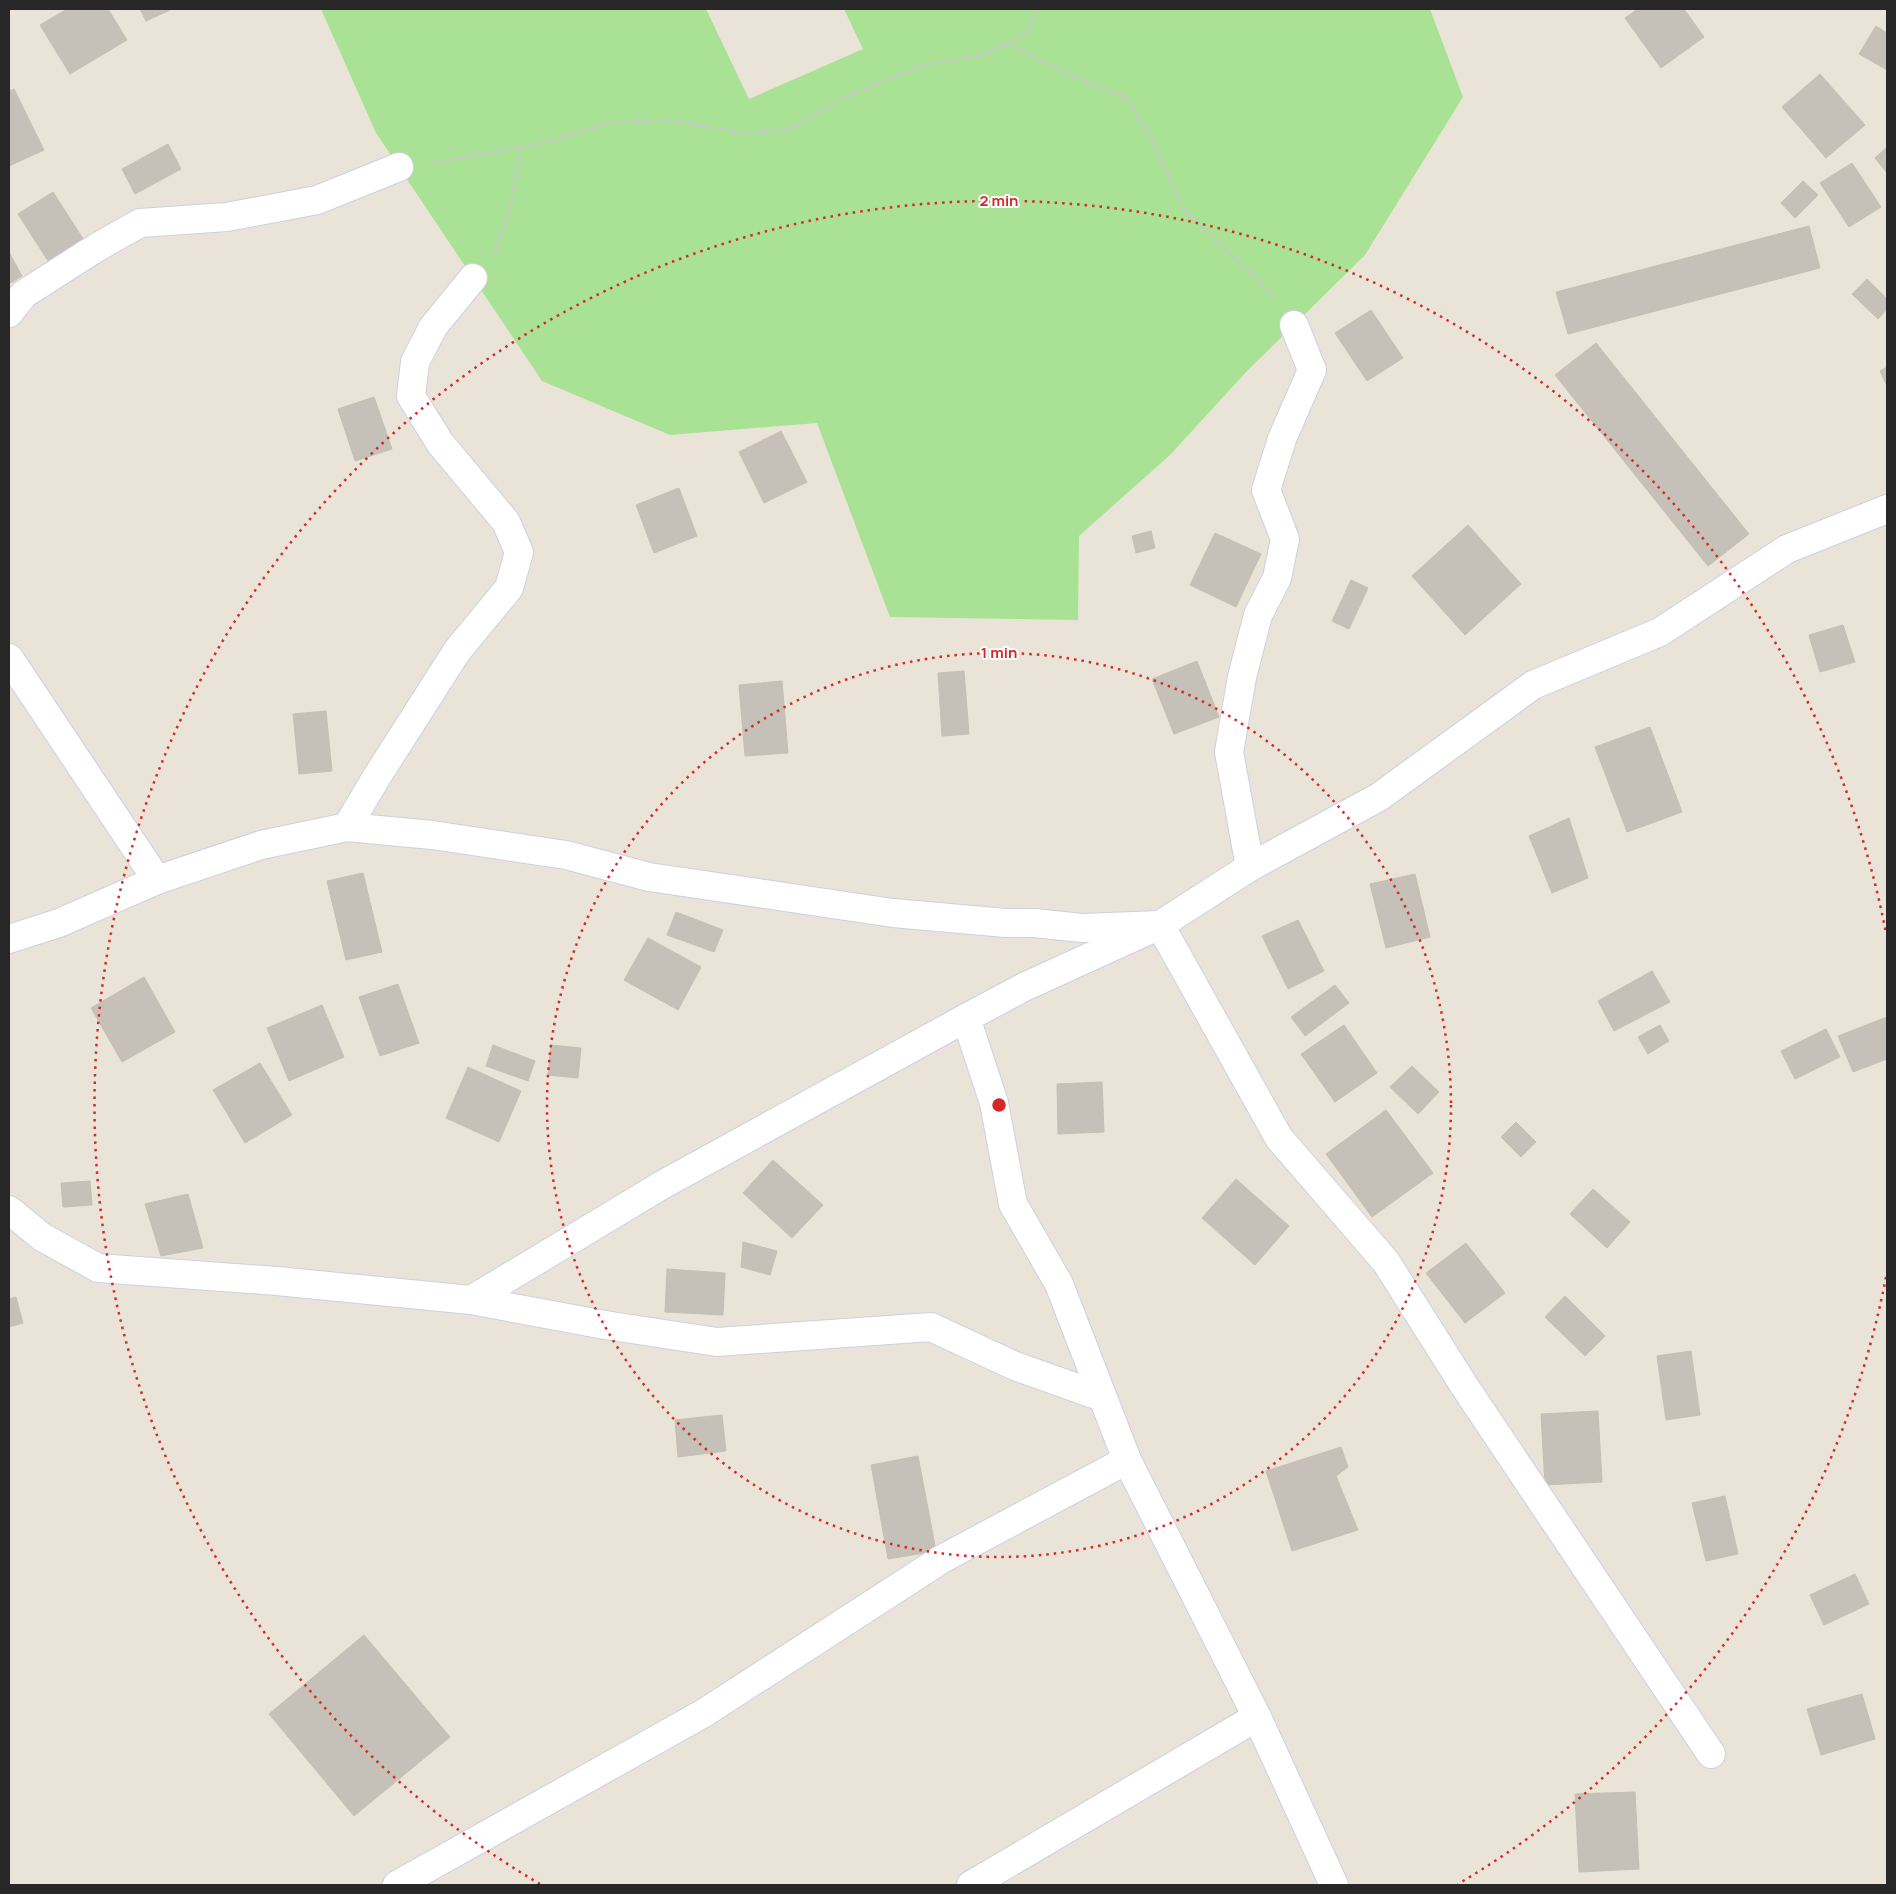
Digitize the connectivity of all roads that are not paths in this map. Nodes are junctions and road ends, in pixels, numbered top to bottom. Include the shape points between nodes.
1 (399, 167) road end
2 (473, 278) road end
3 (9, 313) edge
4 (1294, 325) road end
5 (1887, 508) edge
6 (9, 658) edge
7 (347, 828) junction
8 (1250, 867) junction
9 (157, 880) junction
10 (1160, 925) junction
11 (9, 939) edge
12 (966, 1018) junction
13 (9, 1210) edge
14 (471, 1300) junction
15 (1102, 1397) junction
16 (1128, 1460) junction
17 (1257, 1717) junction
18 (1711, 1754) dead end
19 (397, 1885) edge
20 (971, 1885) edge
21 (1334, 1885) edge

1 - 3 street via 317,200 227,217 140,223 24,294
2 - 7 street via 433,326 415,362 411,396 440,444 506,522 519,552 508,588 457,651
4 - 8 street via 1312,370 1282,438 1266,490 1285,538 1278,578 1258,615 1242,677 1229,752
5 - 8 street via 1788,549 1660,632 1533,685 1379,797
6 - 9 street
7 - 9 street via 261,845
7 - 10 street via 432,834 566,855 649,877 893,913 1082,928
8 - 10 street
9 - 11 street via 59,923
10 - 12 street via 1024,987
10 - 18 street via 1279,1138 1386,1262 1465,1387
12 - 14 street via 662,1185
12 - 15 street via 994,1104 1013,1204 1059,1284
13 - 14 street via 42,1236 98,1268
14 - 15 street via 717,1342 931,1327 1015,1366
15 - 16 street
16 - 17 street
16 - 19 street via 942,1559 704,1713
17 - 20 street
17 - 21 street

